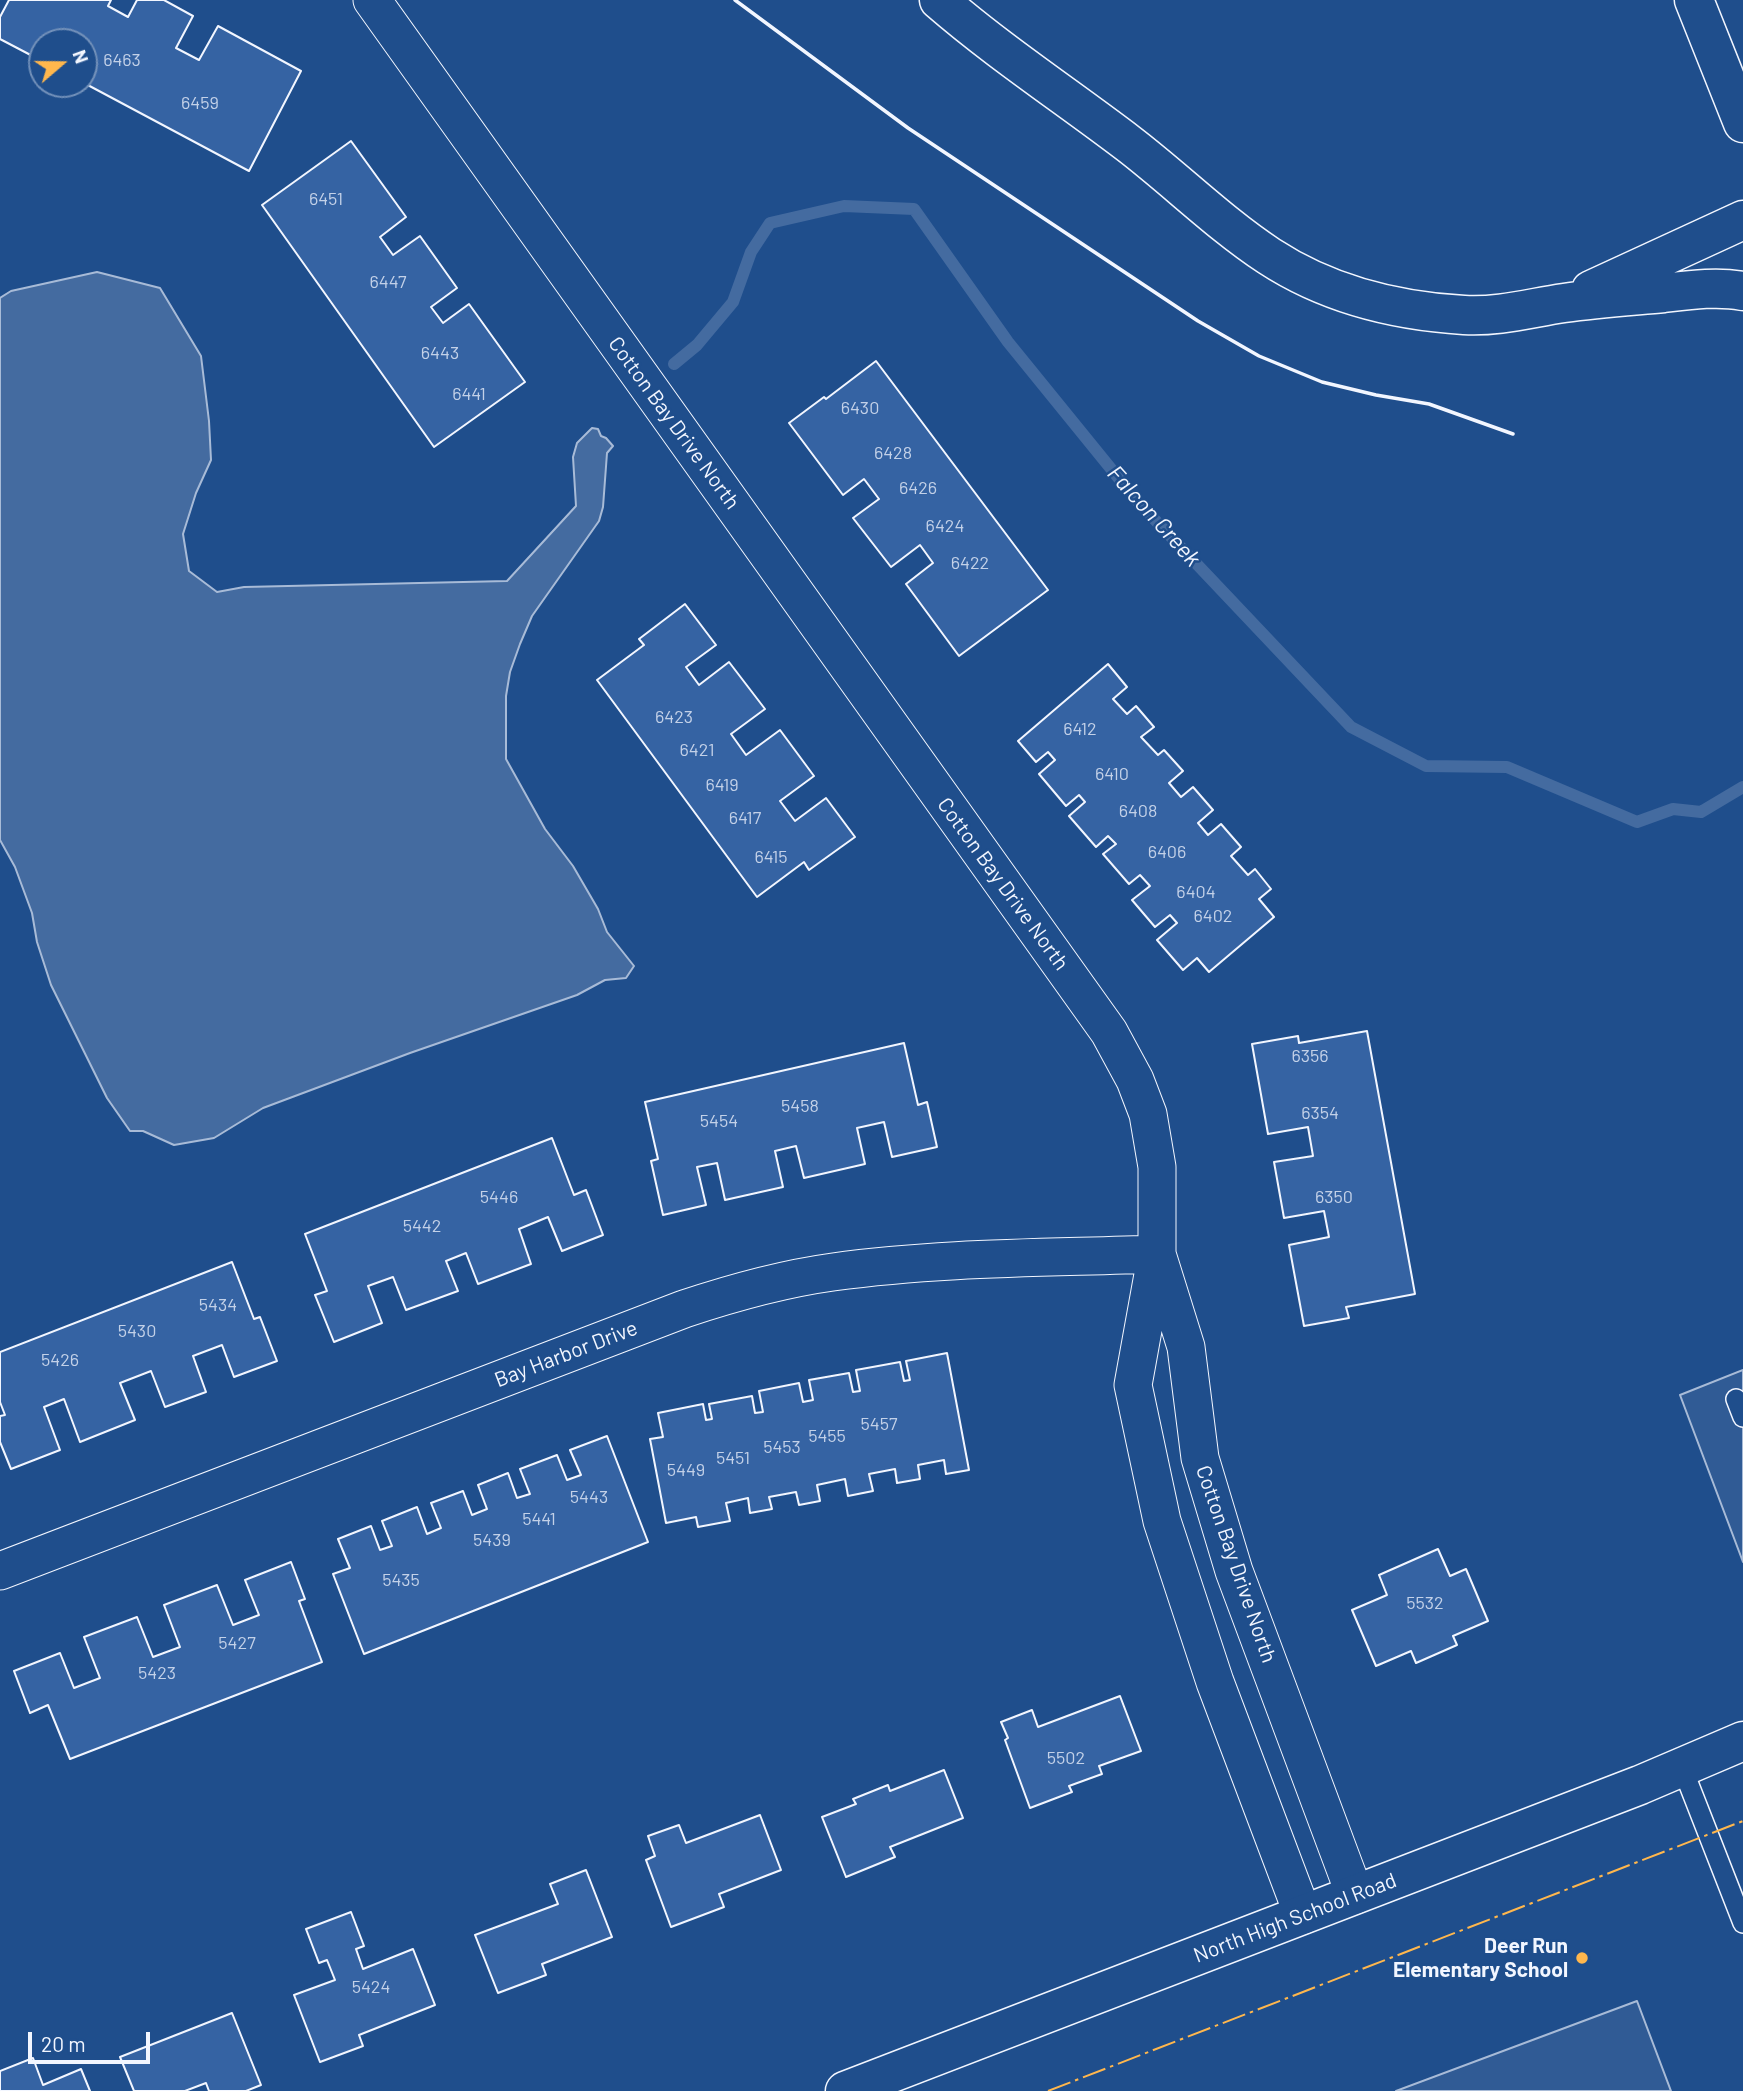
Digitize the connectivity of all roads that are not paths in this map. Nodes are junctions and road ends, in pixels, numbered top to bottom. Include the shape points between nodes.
1 (372, 0) edge
2 (939, 0) edge
3 (1694, 0) edge
4 (1743, 124) edge
5 (1743, 220) edge
6 (1743, 291) edge
7 (1564, 303) junction
8 (1157, 1254) junction
9 (0, 1571) edge
10 (1743, 1741) edge
11 (1682, 1767) junction
12 (1355, 1895) junction
13 (1303, 1914) junction
14 (1743, 1923) edge
15 (845, 2091) edge

1 - 8 street, Cotton Bay Drive North via 1109,1032 1148,1114 1157,1167
2 - 7 main road via 1166,172 1238,234 1303,275 1345,294 1421,311 1517,313
3 - 4 main road
5 - 7 main road
6 - 7 main road via 1711,289
8 - 9 street, Bay Harbor Drive via 898,1265 798,1278 739,1292 684,1309
8 - 12 street, Cotton Bay Drive North via 1186,1347 1200,1458 1234,1572
8 - 13 street via 1133,1385 1162,1521 1215,1682
10 - 11 main road, North High School Road
11 - 12 main road, North High School Road
11 - 14 lane
12 - 13 main road, North High School Road
13 - 15 main road, North High School Road

